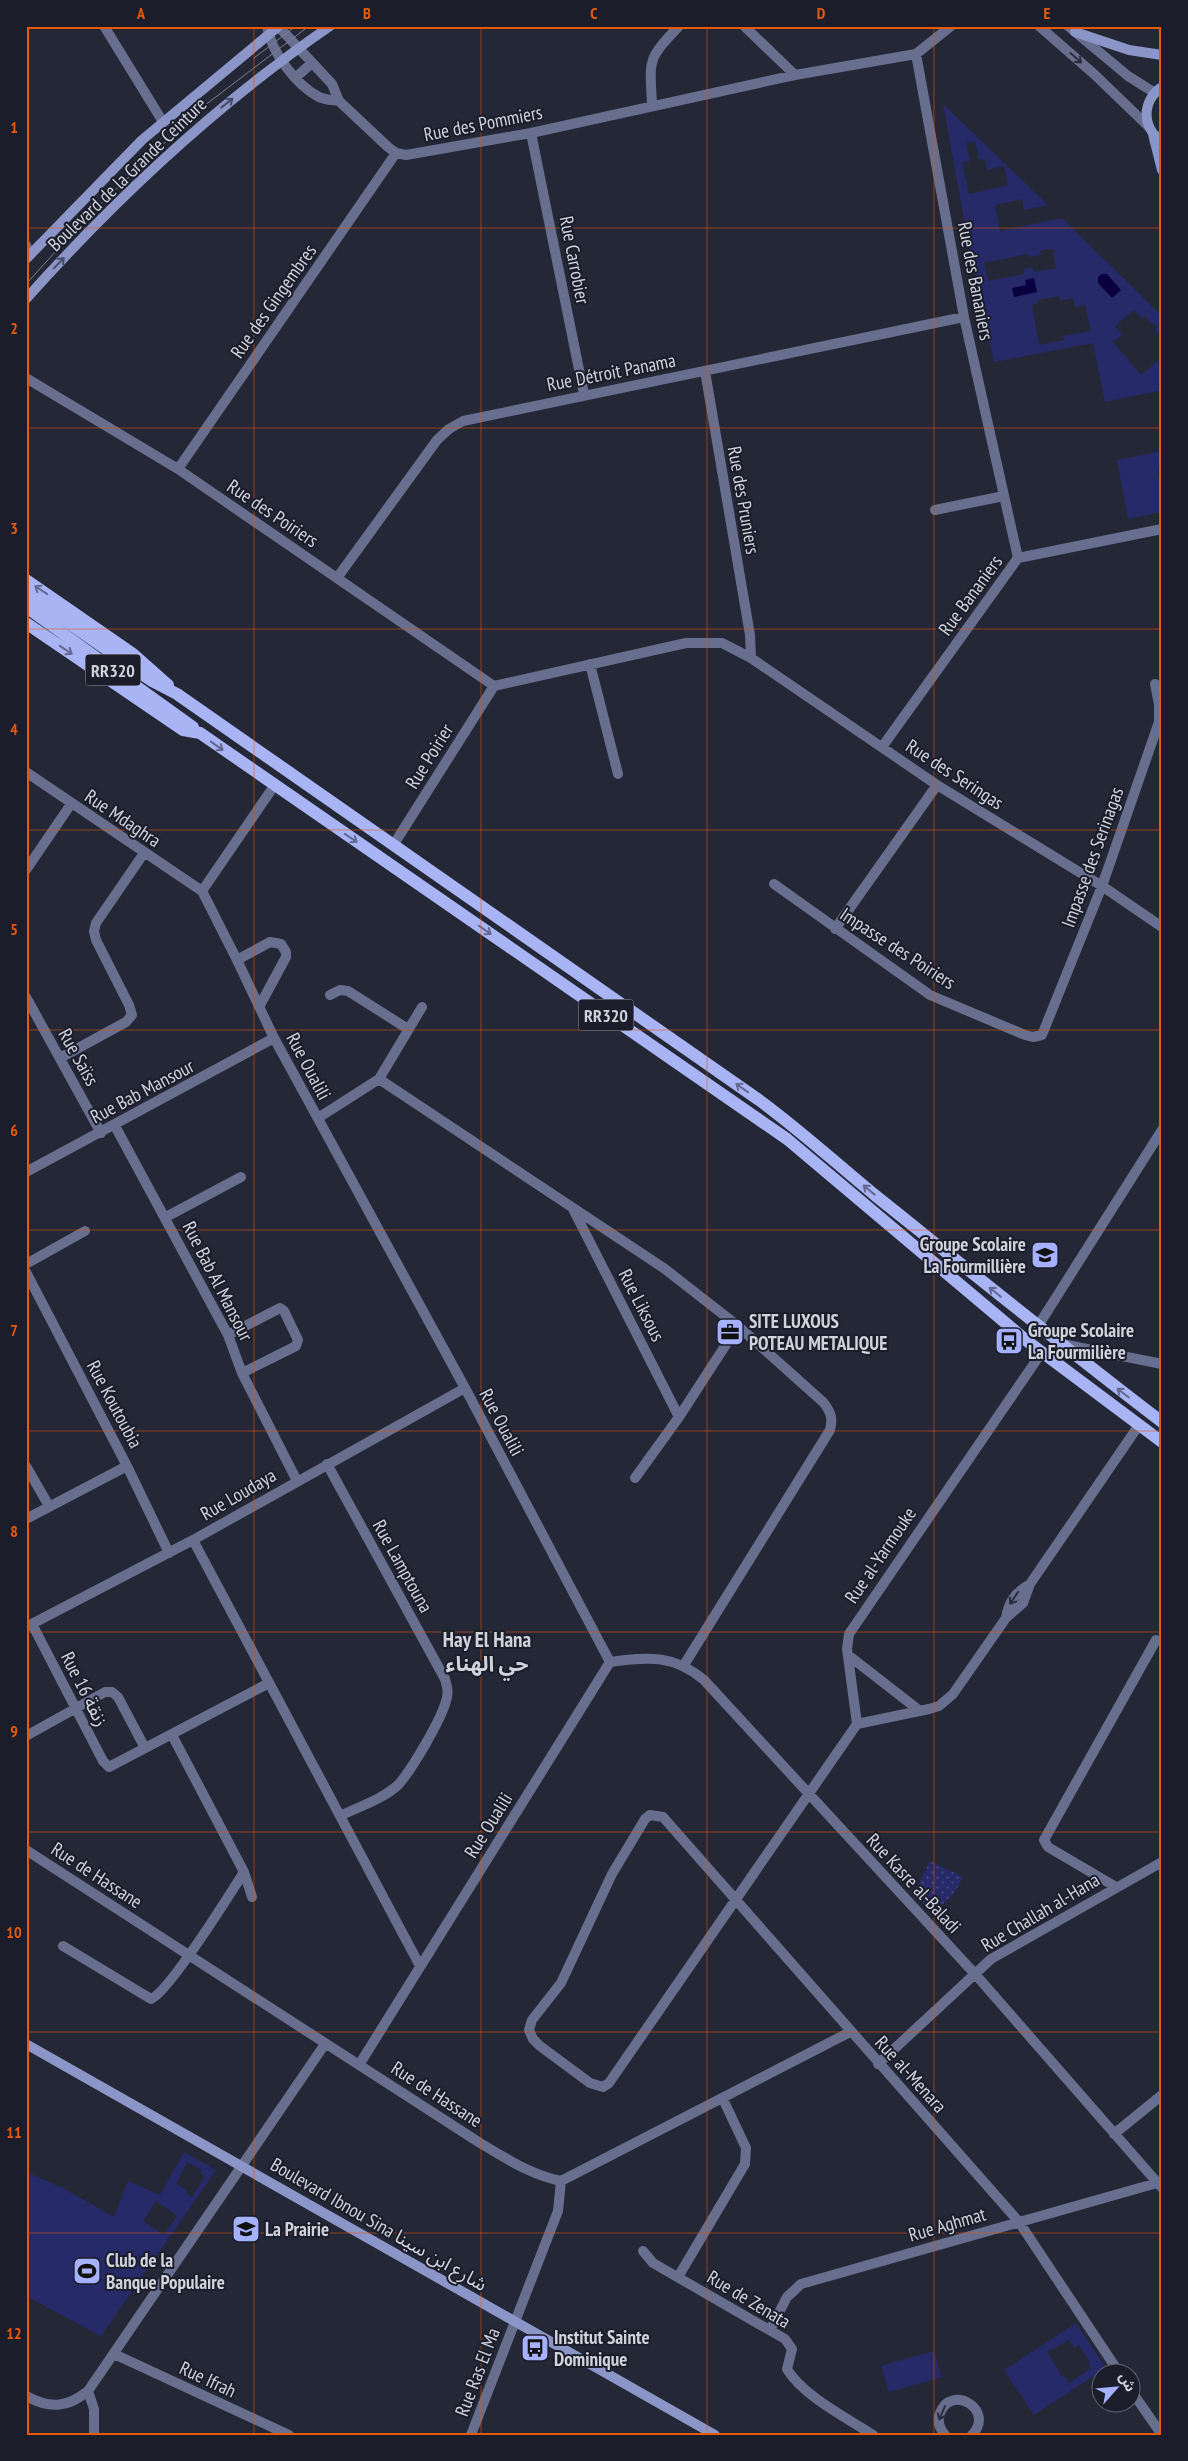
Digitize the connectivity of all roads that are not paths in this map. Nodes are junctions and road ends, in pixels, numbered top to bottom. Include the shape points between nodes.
1 (104, 26) edge
2 (279, 26) edge
3 (330, 26) edge
4 (679, 26) edge
5 (744, 26) edge
6 (951, 26) edge
7 (1039, 26) edge
8 (1071, 29) edge
9 (268, 31) edge
10 (298, 48) junction
11 (916, 54) junction
12 (1162, 55) edge
13 (282, 60) junction
14 (312, 63) junction
15 (795, 75) junction
16 (296, 78) junction
17 (1158, 90) edge
18 (339, 101) junction
19 (652, 105) junction
20 (163, 122) junction
21 (1151, 130) junction
22 (531, 133) junction
23 (1162, 141) edge
24 (396, 153) junction
25 (1162, 170) edge
26 (28, 253) edge
27 (26, 299) edge
28 (964, 317) junction
29 (705, 371) junction
30 (26, 378) edge
31 (584, 394) junction
32 (178, 469) junction
33 (1004, 496) junction
34 (935, 510) dead end
35 (1162, 529) edge
36 (1018, 558) junction
37 (338, 578) junction
38 (26, 580) edge
39 (26, 593) edge
40 (26, 607) edge
41 (26, 622) edge
42 (751, 658) junction
43 (590, 664) junction
44 (1155, 684) dead end
45 (494, 686) junction
46 (177, 694) junction
47 (200, 733) junction
48 (882, 747) junction
49 (26, 772) edge
50 (618, 774) dead end
51 (937, 785) junction
52 (274, 786) junction
53 (71, 804) junction
54 (394, 844) junction
55 (144, 853) junction
56 (26, 870) edge
57 (774, 884) dead end
58 (1102, 886) junction
59 (202, 891) junction
60 (1162, 927) edge
61 (835, 929) junction
62 (237, 960) junction
63 (330, 994) dead end
64 (27, 1000) edge
65 (259, 1007) junction
66 (422, 1007) dead end
67 (408, 1029) junction
68 (1039, 1036) joint
69 (274, 1038) junction
70 (60, 1058) junction
71 (379, 1079) junction
72 (318, 1118) junction
73 (115, 1126) junction
74 (1162, 1130) edge
75 (101, 1133) junction
76 (26, 1172) edge
77 (241, 1177) dead end
78 (573, 1208) junction
79 (166, 1217) junction
80 (85, 1231) dead end
81 (26, 1264) edge
82 (26, 1272) edge
83 (738, 1326) junction
84 (1038, 1326) junction
85 (228, 1334) junction
86 (1058, 1343) junction
87 (1042, 1352) junction
88 (1162, 1364) edge
89 (242, 1373) junction
90 (465, 1388) junction
91 (679, 1417) junction
92 (1162, 1422) edge
93 (1139, 1425) junction
94 (1162, 1442) edge
95 (327, 1464) junction
96 (26, 1466) edge
97 (127, 1466) junction
98 (635, 1478) dead end
99 (297, 1481) junction
100 (49, 1506) junction
101 (26, 1519) edge
102 (193, 1540) junction
103 (169, 1553) junction
104 (29, 1626) edge
105 (1156, 1640) dead end
106 (848, 1655) junction
107 (610, 1662) junction
108 (684, 1665) junction
109 (269, 1683) junction
110 (76, 1709) junction
111 (920, 1711) junction
112 (857, 1724) junction
113 (172, 1735) junction
114 (26, 1736) edge
115 (145, 1748) junction
116 (809, 1794) junction
117 (340, 1816) junction
118 (26, 1850) edge
119 (1162, 1862) edge
120 (244, 1872) junction
121 (1116, 1887) junction
122 (252, 1897) dead end
123 (737, 1900) junction
124 (63, 1946) dead end
125 (188, 1956) junction
126 (420, 1966) junction
127 (975, 1974) junction
128 (850, 2032) junction
129 (26, 2044) edge
130 (325, 2044) junction
131 (878, 2064) junction
132 (359, 2065) junction
133 (1162, 2095) edge
134 (722, 2099) junction
135 (1114, 2134) junction
136 (243, 2166) junction
137 (561, 2181) junction
138 (1160, 2186) edge
139 (1019, 2222) junction
140 (643, 2251) dead end
141 (678, 2277) junction
142 (516, 2321) junction
143 (770, 2330) junction
144 (114, 2354) junction
145 (1113, 2364) edge
146 (88, 2391) junction
147 (26, 2396) edge
148 (1140, 2403) edge
149 (94, 2435) edge
150 (289, 2435) edge
151 (471, 2435) edge
152 (715, 2435) edge
153 (873, 2435) edge
154 (946, 2435) edge
155 (972, 2435) edge
156 (1162, 2435) edge

1 - 20 street
2 - 9 main road, Boulevard de la Grande Ceinture
2 - 10 street
3 - 10 main road, Boulevard de la Grande Ceinture
4 - 19 street via 658,48 650,64
5 - 15 street
6 - 11 street
7 -> 21 street
8 - 12 main road via 1129,50
8 - 17 street via 1128,76
9 - 13 street
9 - 20 main road, Boulevard de la Grande Ceinture
10 - 13 main road, Boulevard de la Grande Ceinture
10 - 14 street
11 - 15 street, Rue des Pommiers
11 - 28 street, Rue des Bananiers
13 - 16 street
27 -> 13 main road, Boulevard de la Grande Ceinture via 161,160
14 - 16 street
14 - 18 street via 332,84
15 - 19 street, Rue des Pommiers
16 - 18 street via 320,98
17 - 21 main road via 1147,105
18 - 24 street
19 - 22 street, Rue des Pommiers
20 - 26 main road, Boulevard de la Grande Ceinture
21 - 23 main road
21 - 25 main road
22 - 24 street, Rue des Pommiers via 406,155
22 - 31 street, Rue Carrobier
24 - 32 street, Rue des Gingembres
28 - 29 street, Rue Détroit Panama
28 - 33 street, Rue des Bananiers
29 - 31 street, Rue Détroit Panama
29 - 42 street, Rue des Pruniers
30 - 32 street, Rue des Poiriers
31 - 37 street, Rue Détroit Panama via 463,421 449,429 437,440
32 - 37 street, Rue des Poiriers
33 - 34 street
33 - 36 street, Rue des Bananiers
35 - 36 street, Rue Bananiers
36 - 48 street, Rue Bananiers
37 - 45 street, Rue des Poiriers
46 -> 38 main road, RR320 via 133,654
39 - 46 main road, RR320 via 152,681
40 - 47 main road, RR320
41 -> 47 main road, RR320 via 183,730
42 - 43 street, Rue des Seringas via 722,643 686,643
42 - 48 street, Rue des Seringas
43 - 45 street, Rue des Seringas
43 - 50 street
44 - 58 street, Impasse des Serinagas via 1159,722
45 - 54 street, Rue Poirier
46 - 54 main road, RR320
47 -> 52 main road, RR320
48 - 51 street, Rue des Seringas
49 - 53 street, Rue Mdaghra
51 - 58 street, Rue des Seringas
51 - 61 street
52 - 59 street
52 -> 87 main road, RR320 via 787,1139
53 - 55 street, Rue Mdaghra
53 - 56 street
84 -> 54 main road, RR320 via 867,1189 802,1132
55 - 59 street, Rue Mdaghra
55 - 70 street via 94,930 132,1015 126,1022
57 - 61 street, Impasse des Poiriers
58 - 60 street, Rue des Seringas
58 - 68 street, Impasse des Serinagas via 1047,1027
59 - 62 street, Rue Oualili
61 - 68 street, Impasse des Poiriers via 930,995 1025,1035
62 - 65 street, Rue Oualili
62 - 65 street via 270,942 281,944 286,952
63 - 67 street via 348,991
64 - 70 street, Rue Saïss
65 - 69 street, Rue Oualili
66 - 67 street
67 - 71 street
69 - 72 street, Rue Oualili
69 - 73 street, Rue Bab Mansour
70 - 75 street, Rue Saïss
71 - 72 street
71 - 78 street, Rue Liksous
72 - 90 street, Rue Oualili
73 - 75 street, Rue Bab Mansour
73 - 79 street, Rue Bab Al Mansour
74 - 84 street
75 - 76 street, Rue Bab Mansour
77 - 79 street
78 - 83 street, Rue Liksous via 665,1269
78 - 91 street, Rue Liksous
79 - 85 street, Rue Bab Al Mansour
80 - 81 street
82 - 97 street, Rue Koutoubia
83 - 91 street
83 - 108 street, Rue Liksous via 823,1402 830,1410 832,1420 830,1430
84 - 86 main road, RR320
85 - 89 street, Rue Bab Al Mansour
85 - 89 street via 280,1308 298,1340 296,1346
86 - 88 street
92 -> 86 main road, RR320
87 - 93 main road, RR320
87 - 106 street, Rue al-Yarmouke via 854,1624 847,1642
89 - 99 street, Rue Bab Al Mansour
90 - 95 street, Rue Loudaya
90 - 107 street, Rue Oualili
91 - 98 street
93 - 94 main road, RR320
93 - 111 street via 1030,1584 1023,1603 1006,1618 953,1694 939,1706
95 - 99 street, Rue Loudaya
95 - 117 street, Rue Lamptouna via 445,1678 448,1689 446,1702 428,1738 398,1785
96 - 100 street
97 - 100 street
97 - 103 street, Rue Koutoubia
99 - 102 street, Rue Loudaya
100 - 101 street
102 - 103 street, Rue Loudaya
102 - 109 street
103 - 104 street, Rue Loudaya
104 - 110 street, Rue 16 زنقة
105 - 121 street via 1044,1840 1048,1848
106 - 111 street
106 - 112 street, Rue al-Yarmouke
107 - 108 street, Rue Kasre al-Baladi via 648,1659
107 - 126 street, Rue Oualili
108 - 116 street, Rue Kasre al-Baladi via 704,1680
109 - 113 street
109 - 117 street
110 - 114 street
110 - 115 street via 105,1692 112,1692 118,1697
110 - 115 street, Rue 16 زنقة via 109,1767
111 - 112 street
112 - 116 street
113 - 115 street
113 - 120 street
116 - 123 street
116 - 127 street, Rue Kasre al-Baladi
117 - 126 street
118 - 125 street, Rue de Hassane
119 - 121 street, Rue Challah al-Hana
120 - 122 street
120 - 125 street
121 - 127 street, Rue Challah al-Hana via 996,1956
123 - 123 street, Rue al-Menara via 667,1822 656,1814 650,1814 612,1874 561,1983 532,2020 530,2030 533,2039 590,2084 603,2087
123 - 128 street, Rue al-Menara
124 - 125 street via 151,1999
125 - 130 street, Rue de Hassane
126 - 132 street, Rue Oualili
127 - 131 street, Rue Challah al-Hana
127 - 135 street, Rue Kasre al-Baladi
128 - 131 street, Rue al-Menara
128 - 134 street
129 - 136 main road, Boulevard Ibnou Sina شارع ابن سينا
130 - 132 street, Rue de Hassane
130 - 136 street
131 - 139 street, Rue al-Menara
132 - 137 street, Rue de Hassane via 511,2161 538,2175
133 - 135 street
134 - 137 street
134 - 141 street, Rue de Zenata via 746,2148 745,2164
135 - 138 street, Rue Kasre al-Baladi
136 - 142 main road, Boulevard Ibnou Sina شارع ابن سينا
136 - 144 street
137 - 142 street, Rue Ras El Ma via 558,2211
138 - 139 street, Rue Aghmat
139 - 143 street, Rue Aghmat via 801,2284 787,2297
139 - 145 street, Rue al-Menara
140 - 141 street, Rue de Zenata via 653,2263
141 - 143 street, Rue de Zenata
142 - 151 street, Rue Ras El Ma
142 - 152 main road, Boulevard Ibnou Sina شارع ابن سينا
143 - 153 street, Rue de Zenata via 786,2339 792,2349 787,2369 791,2375 816,2397
144 - 146 street
144 - 150 street, Rue Ifrah
146 - 147 street via 70,2404 61,2406 39,2403
146 - 149 street via 94,2409
148 - 156 street
155 -> 154 street via 978,2424 978,2414 970,2403 958,2400 946,2404 940,2412 939,2424

